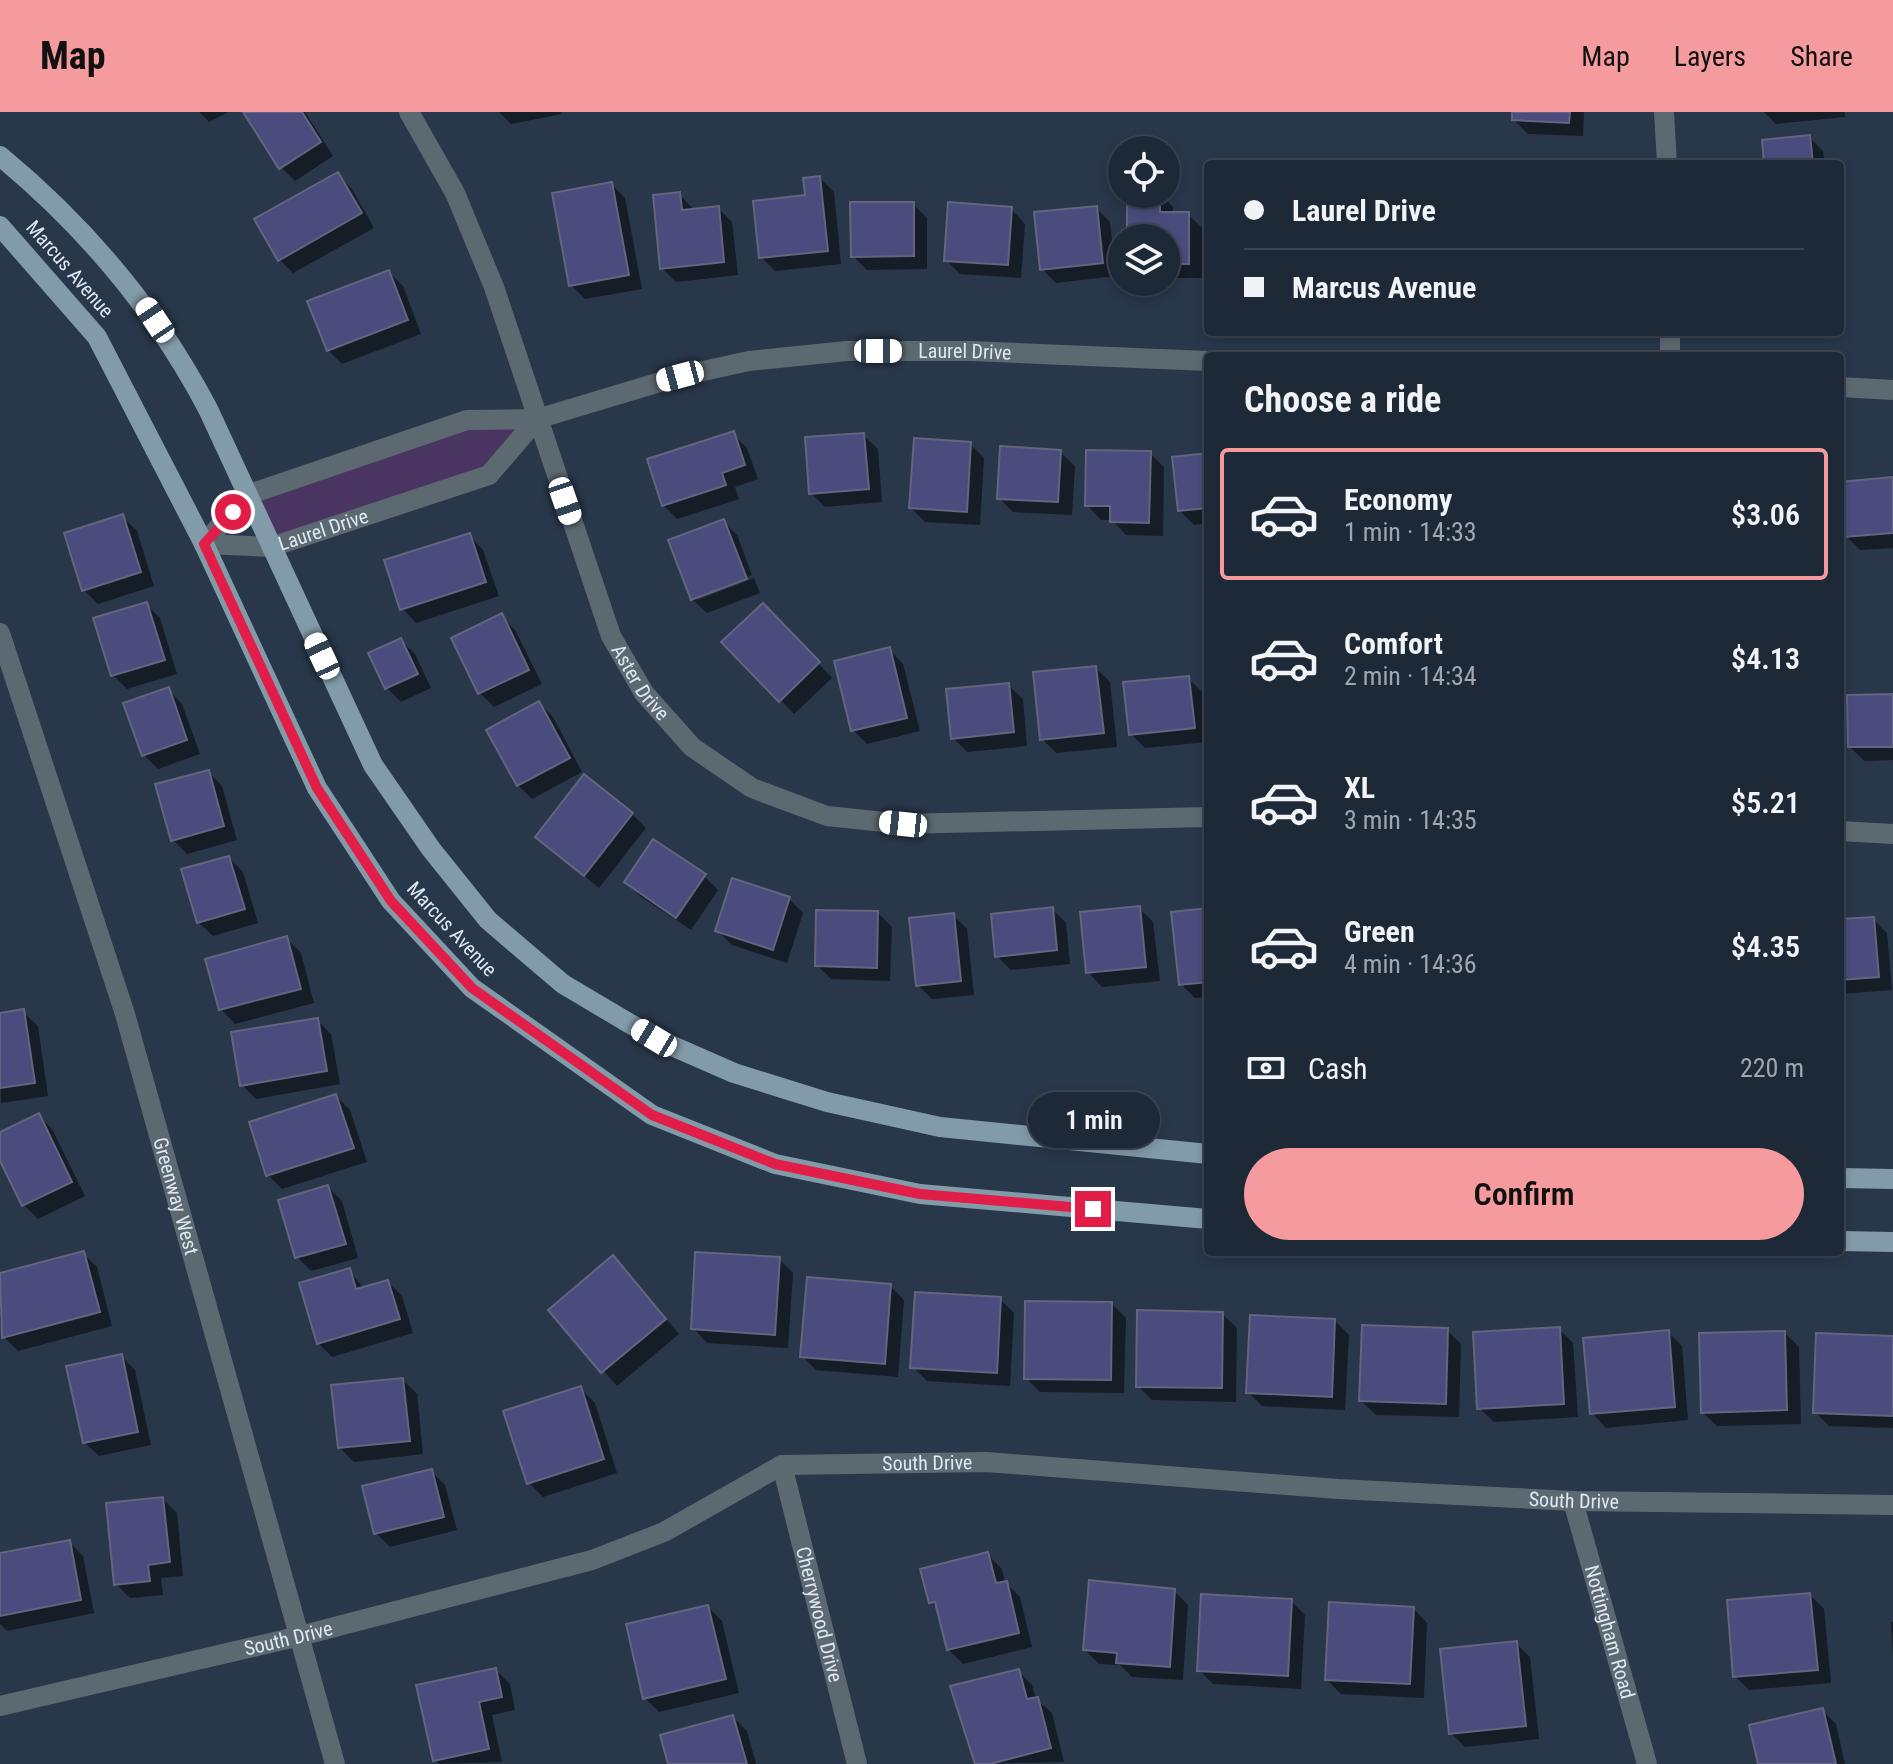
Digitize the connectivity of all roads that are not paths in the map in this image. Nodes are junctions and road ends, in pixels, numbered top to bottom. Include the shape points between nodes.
1 (409, 112) edge
2 (1664, 112) edge
3 (0, 156) edge
4 (1667, 160) edge
5 (0, 226) edge
6 (1204, 361) edge
7 (1844, 387) edge
8 (1893, 390) edge
9 (537, 419) junction
10 (247, 495) junction
11 (204, 544) junction
12 (271, 547) junction
13 (0, 633) edge
14 (1204, 817) edge
15 (1844, 831) edge
16 (1893, 834) edge
17 (1204, 1154) edge
18 (1844, 1178) edge
19 (1893, 1179) edge
20 (1204, 1219) edge
21 (1844, 1241) edge
22 (1893, 1242) edge
23 (782, 1465) junction
24 (1573, 1501) junction
25 (1893, 1505) edge
26 (300, 1636) junction
27 (0, 1706) edge
28 (335, 1764) edge
29 (857, 1764) edge
30 (1647, 1764) edge

1 - 9 street, Aster Drive via 455,193 494,287
2 - 4 street
3 - 10 main road, Marcus Avenue via 92,243 142,300 183,362
5 - 11 main road, Marcus Avenue via 97,337
6 - 9 street, Laurel Drive via 847,351 749,361 680,376
7 - 8 street
9 - 10 street, Laurel Drive via 467,420
9 - 12 street, Laurel Drive via 489,475
9 - 14 street, Aster Drive via 611,636 644,693 692,747 752,788 827,816 903,824
10 - 11 street, Laurel Drive
10 - 12 main road, Marcus Avenue
11 - 12 street, Laurel Drive
11 - 20 main road, Marcus Avenue via 317,788 391,901 472,988 652,1115 775,1164 920,1194
12 - 17 main road, Marcus Avenue via 373,765 488,920 563,984 654,1038 734,1073 827,1102 940,1127
13 - 26 street, Greenway West via 125,1014
15 - 16 street
18 - 19 main road
21 - 22 main road
23 - 24 street, South Drive via 986,1462
23 - 26 street, South Drive via 664,1532 592,1560
23 - 29 street, Cherrywood Drive
24 - 25 street, South Drive
24 - 30 street, Nottingham Road
26 - 27 street, South Drive
26 - 28 street, Greenway West

